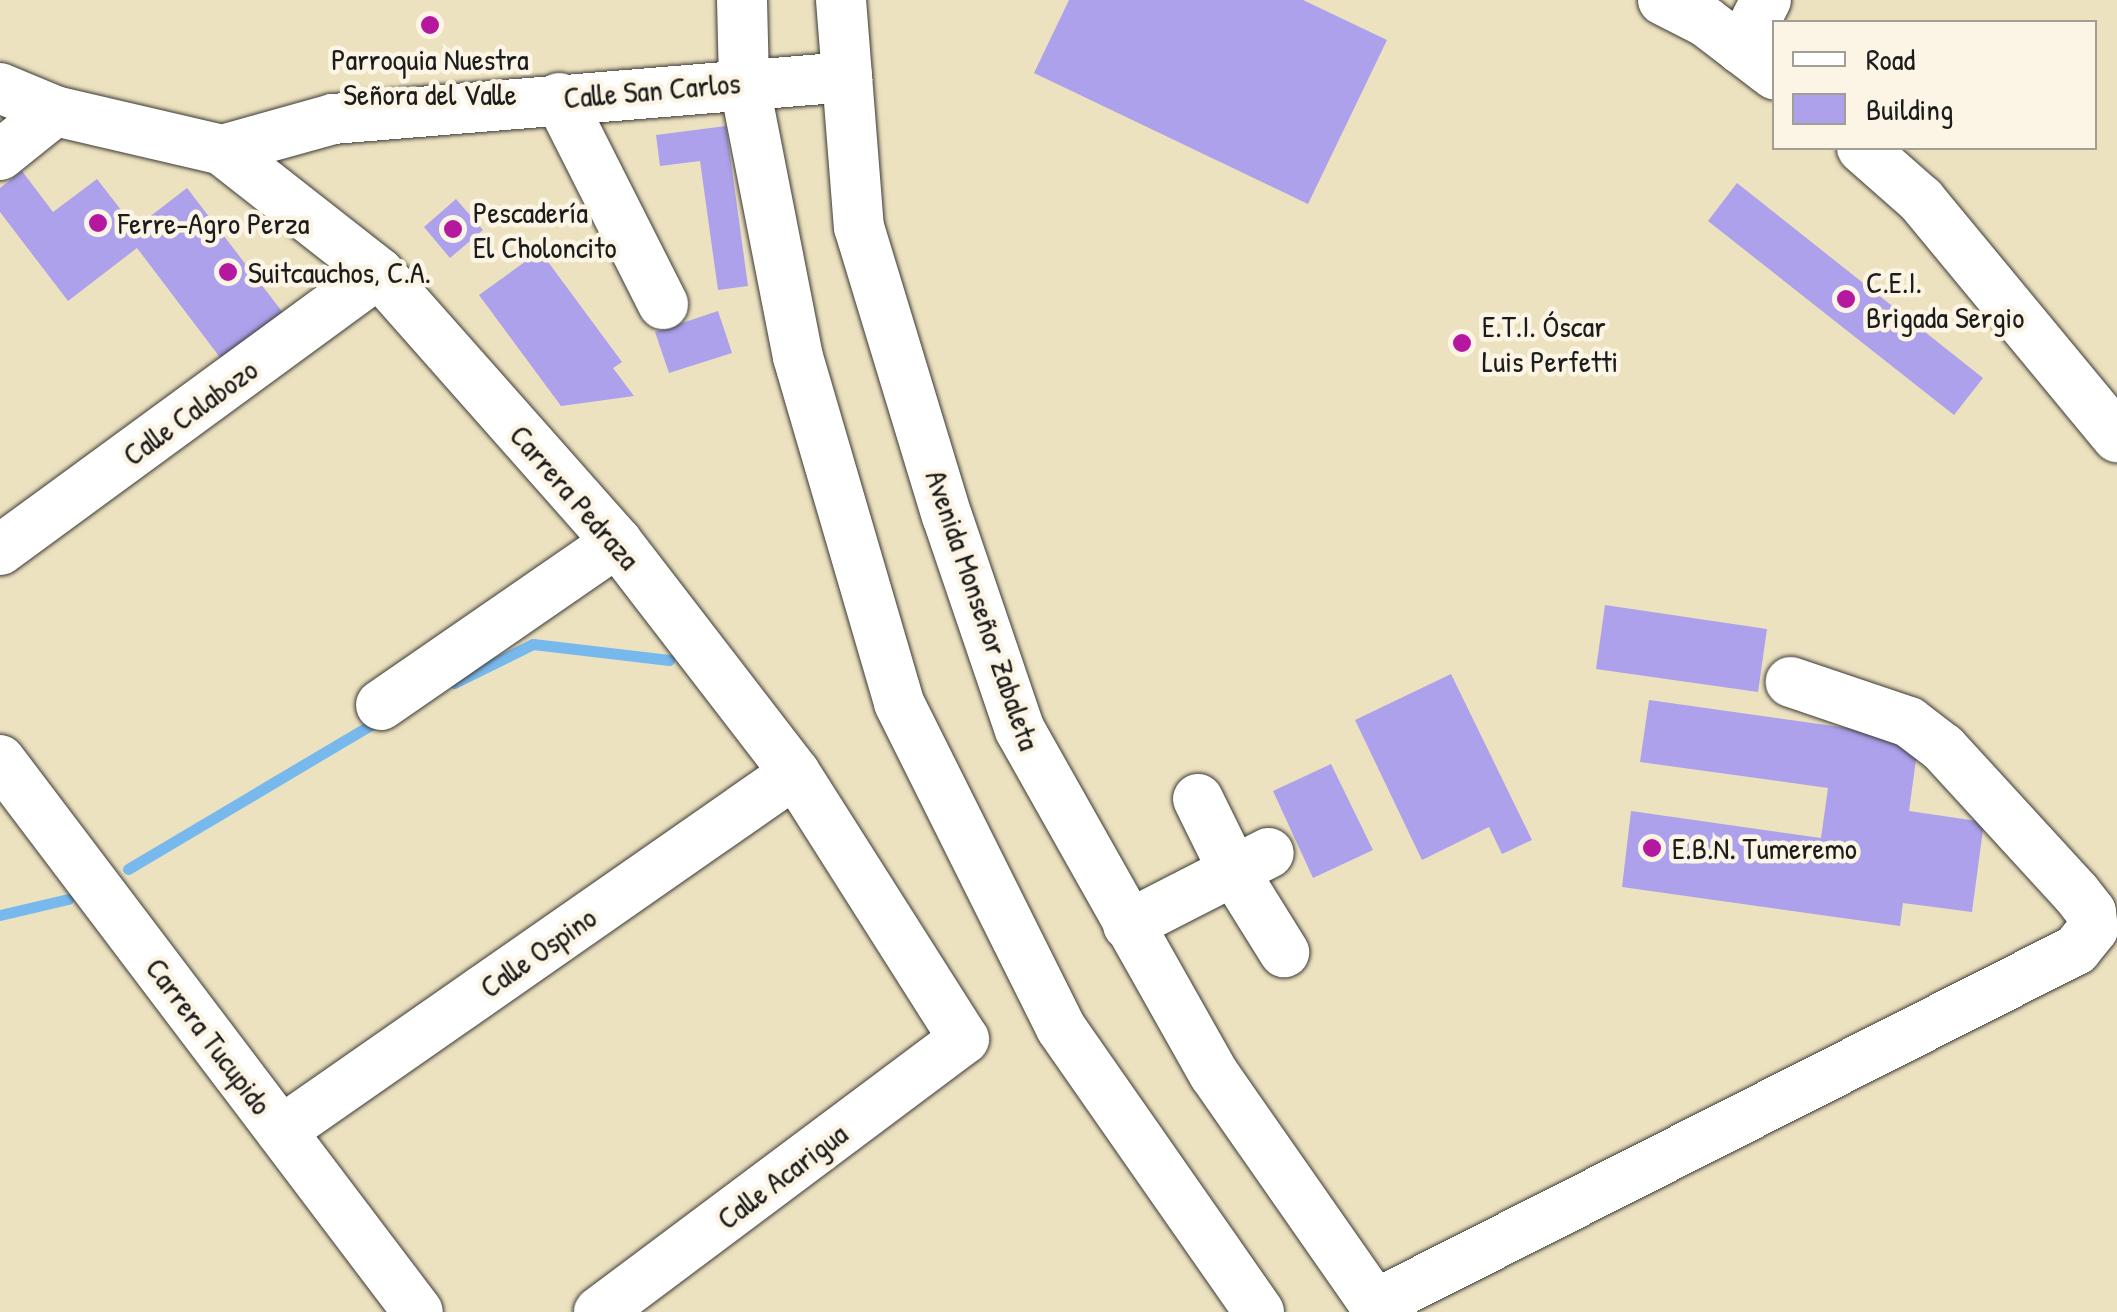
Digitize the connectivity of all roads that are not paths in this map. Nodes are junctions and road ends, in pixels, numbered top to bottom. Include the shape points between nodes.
1 (742, 0) edge
2 (842, 0) edge
3 (1663, 0) edge
4 (1766, 0) edge
5 (1758, 61) edge
6 (847, 76) junction
7 (744, 82) junction
8 (0, 88) edge
9 (559, 98) junction
10 (55, 111) junction
11 (222, 150) junction
12 (1864, 150) edge
13 (0, 155) edge
14 (379, 273) junction
15 (662, 304) dead end
16 (2117, 437) edge
17 (617, 542) junction
18 (0, 550) edge
19 (1791, 682) dead end
20 (380, 705) dead end
21 (0, 760) edge
22 (795, 773) junction
23 (1198, 799) dead end
24 (1251, 861) junction
25 (1128, 925) junction
26 (1284, 952) dead end
27 (964, 1039) joint
28 (282, 1131) junction
29 (1240, 1305) edge
30 (1377, 1308) edge
31 (418, 1312) edge
32 (599, 1312) edge

1 - 7 street
2 - 6 street, Avenida Monseñor Zabaleta
3 - 5 street
4 - 5 street
6 - 7 street, Calle San Carlos
6 - 25 street, Avenida Monseñor Zabaleta via 859,227 948,516 1020,730
7 - 9 street, Calle San Carlos
7 - 29 street via 798,357 898,703 1061,1028
8 - 10 street
9 - 11 street, Calle San Carlos via 333,118
9 - 15 street
10 - 11 street, Carrera Pedraza
10 - 13 street
11 - 14 street, Carrera Pedraza
12 - 16 street via 1921,200
14 - 17 street, Carrera Pedraza
14 - 18 street, Calle Calabozo
17 - 20 street
17 - 22 street, Carrera Pedraza
19 - 30 street via 1909,722 1942,748 2076,893 2093,930 2076,950
21 - 28 street, Carrera Tucupido
22 - 27 street, Carrera Pedraza
22 - 28 street, Calle Ospino
23 - 24 street
24 - 25 street
24 - 26 street
25 - 30 street, Avenida Monseñor Zabaleta via 1214,1074
27 - 32 street, Calle Acarigua
28 - 31 street, Carrera Tucupido

